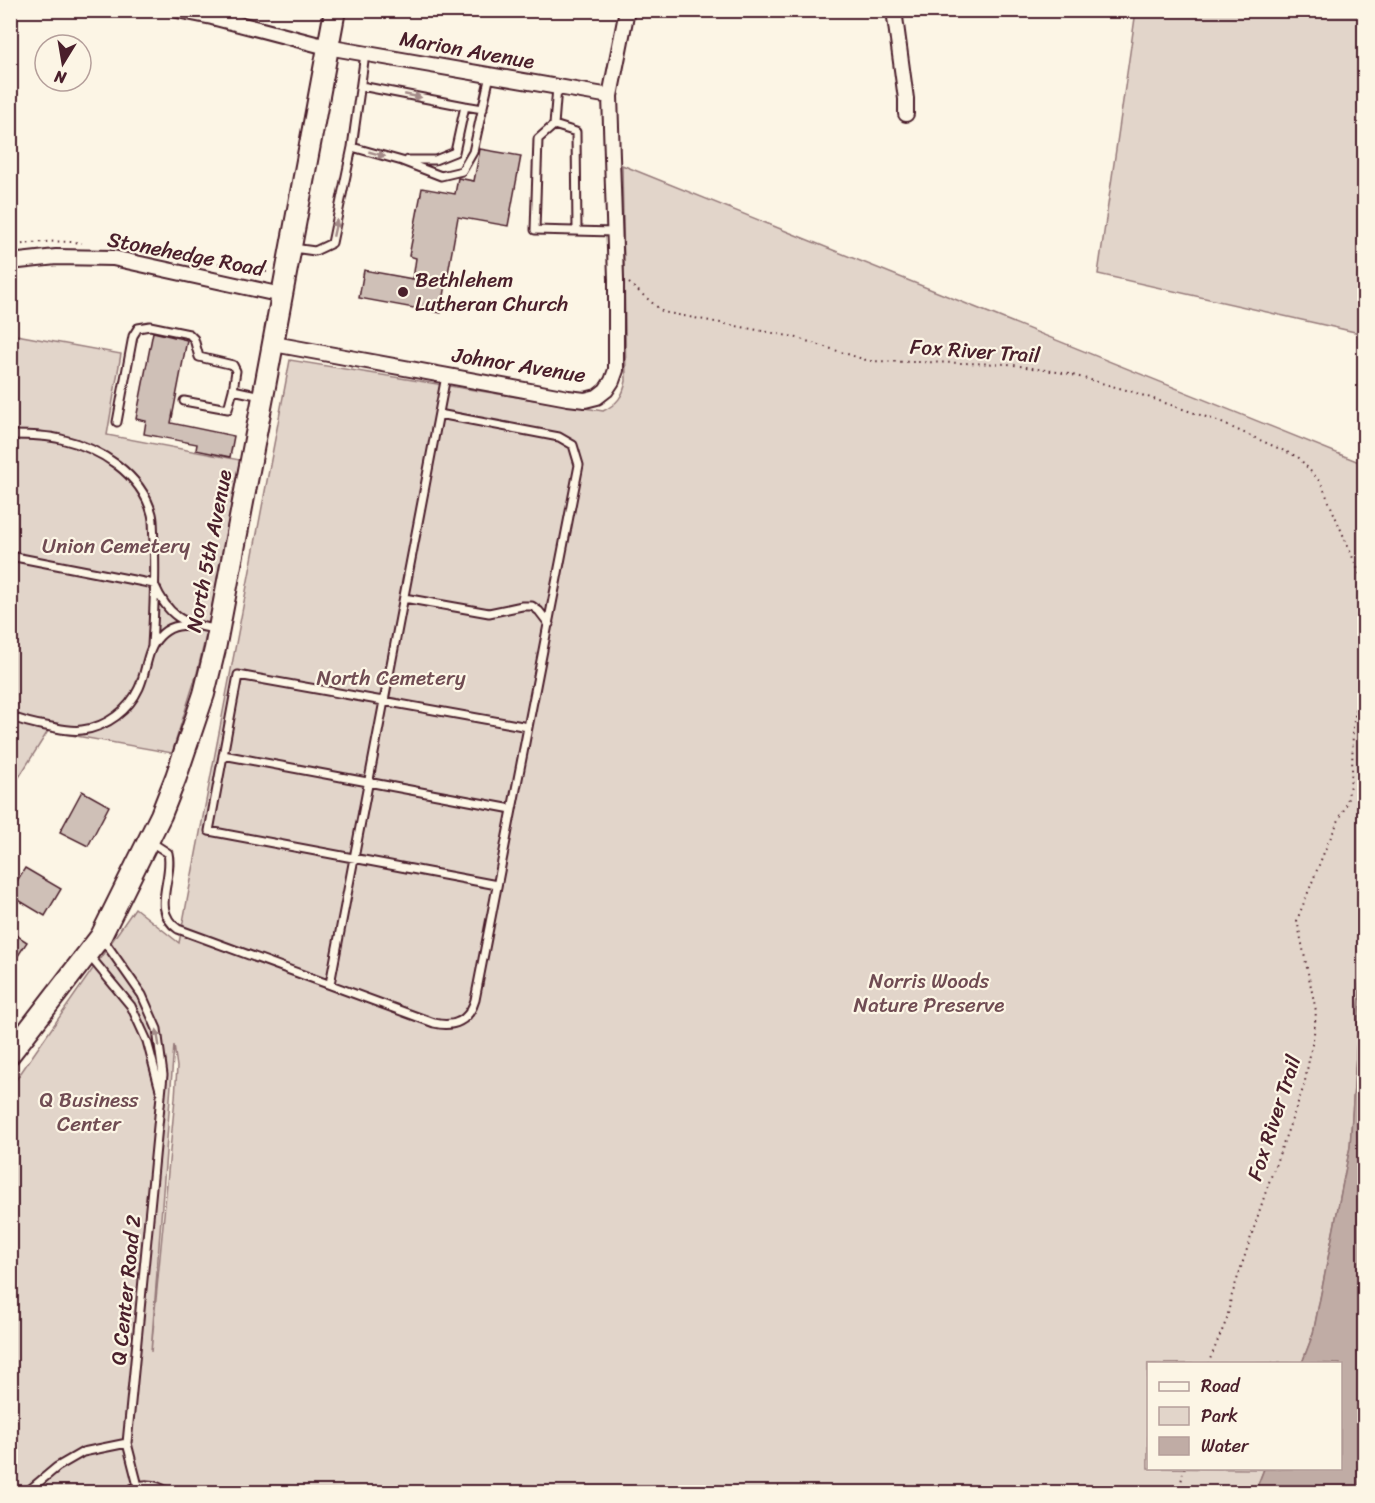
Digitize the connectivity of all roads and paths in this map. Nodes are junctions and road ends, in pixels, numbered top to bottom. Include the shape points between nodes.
1 (177, 10) edge
2 (334, 10) edge
3 (627, 10) edge
4 (894, 10) edge
5 (327, 48) junction
6 (365, 54) junction
7 (490, 75) junction
8 (361, 86) junction
9 (557, 87) junction
10 (610, 96) junction
11 (465, 106) junction
12 (483, 109) junction
13 (906, 114) dead end
14 (554, 125) junction
15 (352, 147) junction
16 (402, 160) junction
17 (577, 231) junction
18 (614, 232) junction
19 (290, 248) junction
20 (10, 262) edge
21 (616, 279) junction
22 (282, 295) junction
23 (274, 344) junction
24 (446, 376) junction
25 (233, 390) junction
26 (263, 397) junction
27 (184, 401) dead end
28 (439, 414) junction
29 (117, 422) dead end
30 (10, 435) edge
31 (10, 556) edge
32 (154, 584) junction
33 (1365, 584) edge
34 (404, 598) junction
35 (549, 624) junction
36 (193, 625) junction
37 (219, 629) junction
38 (152, 646) junction
39 (1365, 669) edge
40 (384, 700) junction
41 (10, 716) edge
42 (528, 728) junction
43 (223, 755) junction
44 (368, 782) junction
45 (512, 809) junction
46 (149, 840) junction
47 (354, 857) junction
48 (497, 885) junction
49 (101, 936) junction
50 (88, 954) junction
51 (330, 984) junction
52 (10, 1054) edge
53 (161, 1096) junction
54 (1209, 1362) edge
55 (127, 1443) junction
56 (1184, 1470) edge
57 (138, 1486) junction
58 (27, 1492) edge
59 (127, 1492) edge
60 (168, 1492) edge
61 (1179, 1492) edge

1 - 5 street, Marion Avenue
2 - 5 main road, North 5th Avenue
3 - 10 street, Johnor Avenue
4 - 13 street
5 - 6 street, Marion Avenue
5 - 19 main road, North 5th Avenue
6 - 7 street, Marion Avenue
6 - 8 lane
7 - 9 street, Marion Avenue
7 - 12 lane
8 -> 11 lane
8 - 15 lane
9 - 10 street, Marion Avenue
9 - 14 lane
10 - 18 street, Johnor Avenue
11 - 12 lane
11 - 16 lane via 454,152 435,160
12 - 16 lane via 473,152 462,171 441,176
14 - 17 lane via 576,132
14 - 17 lane via 538,139 535,230
15 -> 16 lane
19 -> 15 lane via 315,251 332,243
17 - 18 lane
18 - 21 street, Johnor Avenue
19 - 22 main road, North 5th Avenue
20 - 22 street, Stonehedge Road via 56,257 113,258
21 - 24 street, Johnor Avenue via 616,370 606,390 597,397 568,398
21 - 33 path, Fox River Trail via 632,284 663,312 794,338 869,361 1008,364 1069,374 1215,420 1298,457 1321,483
22 - 23 main road, North 5th Avenue
23 - 24 street, Johnor Avenue
23 - 26 main road, North 5th Avenue
24 - 28 lane
25 - 26 lane
25 - 27 lane via 228,409
25 - 29 lane via 233,364 199,357 189,334 150,326 138,328 133,336
26 - 37 main road, North 5th Avenue
28 - 34 lane
28 - 35 lane via 560,437 573,445 578,474
30 - 32 lane via 58,438 81,444 131,476 152,515
31 - 32 lane
32 - 36 lane via 166,607
32 - 38 lane
34 - 35 lane via 489,613 532,606
34 - 40 lane
35 - 42 lane
36 - 37 lane
36 - 38 lane via 169,628
37 - 46 main road, North 5th Avenue via 204,694 177,777
38 - 41 lane via 133,699 105,723 70,730
39 - 54 path, Fox River Trail via 1353,726 1347,803 1297,920 1316,1011 1304,1086 1268,1185 1227,1319
40 - 42 lane
40 - 43 lane via 238,675
40 - 44 lane
42 - 45 lane
43 - 44 lane
43 - 47 lane via 209,831
44 - 45 lane
44 - 47 lane
45 - 48 lane
46 - 49 main road, North 5th Avenue
46 - 51 lane via 165,849 169,857 164,895 173,925
47 - 48 lane
47 - 51 lane
48 - 51 lane via 473,1008 463,1020 450,1025 434,1023
49 - 50 main road, North 5th Avenue
53 -> 49 lane, Q Center Road 2 via 163,1075 157,1029 142,995
50 - 52 main road, North 5th Avenue
50 - 53 lane via 131,1006 147,1041
53 - 55 lane, Q Center Road 2
55 - 57 lane, Q Center Road 2
55 - 58 lane via 82,1452
56 - 61 path
57 - 59 lane
57 - 60 lane via 158,1486

